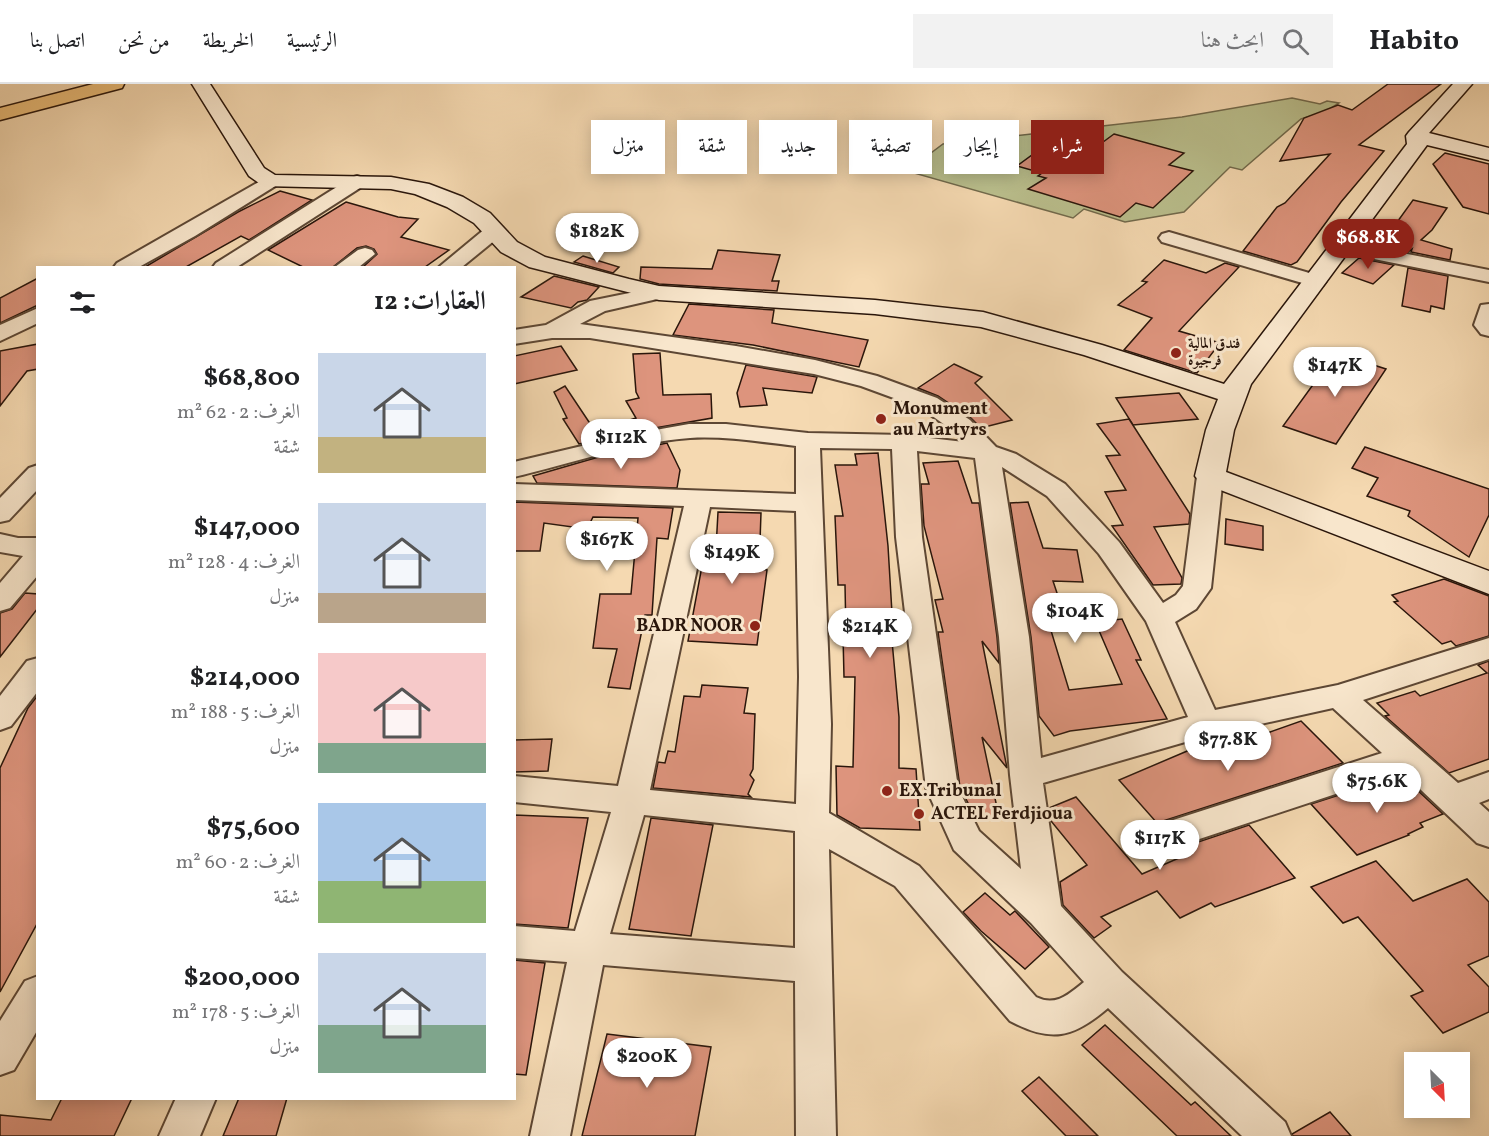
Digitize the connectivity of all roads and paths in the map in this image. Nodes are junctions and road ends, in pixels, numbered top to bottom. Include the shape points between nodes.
1 (115, 84) edge
2 (201, 84) edge
3 (1473, 85) edge
4 (0, 114) edge
5 (1426, 137) junction
6 (1489, 146) edge
7 (1489, 154) edge
8 (271, 181) junction
9 (357, 182) junction
10 (493, 232) junction
11 (1169, 238) dead end
12 (1341, 247) junction
13 (365, 254) dead end
14 (126, 266) edge
15 (225, 266) edge
16 (347, 266) edge
17 (450, 266) edge
18 (1489, 276) edge
19 (1316, 281) junction
20 (659, 293) junction
21 (1489, 310) edge
22 (36, 315) edge
23 (1489, 329) edge
24 (552, 331) junction
25 (0, 335) edge
26 (36, 335) edge
27 (516, 338) edge
28 (1232, 395) junction
29 (808, 440) junction
30 (904, 442) junction
31 (987, 452) junction
32 (516, 470) edge
33 (36, 475) edge
34 (1210, 476) junction
35 (516, 492) edge
36 (699, 498) junction
37 (808, 503) junction
38 (0, 514) edge
39 (19, 549) edge
40 (1489, 583) edge
41 (0, 601) edge
42 (1159, 619) junction
43 (1489, 648) edge
44 (36, 672) edge
45 (1339, 696) junction
46 (0, 718) edge
47 (1206, 724) junction
48 (1406, 758) junction
49 (1026, 775) junction
50 (1489, 785) edge
51 (516, 789) edge
52 (1454, 799) junction
53 (631, 802) junction
54 (812, 819) junction
55 (1489, 832) edge
56 (1151, 840) dead end
57 (1044, 912) junction
58 (516, 942) edge
59 (588, 948) junction
60 (814, 966) junction
61 (1108, 984) junction
62 (36, 996) edge
63 (0, 1057) edge
64 (195, 1100) edge
65 (180, 1136) edge
66 (549, 1136) edge
67 (816, 1136) edge
68 (1271, 1136) edge

1 - 4 main road
2 - 8 main road via 256,172
3 - 5 main road
5 - 6 main road
5 - 7 main road
5 - 12 main road
8 - 9 main road
8 - 14 street
9 - 10 main road via 421,189 482,218
9 - 15 street
10 - 17 street
10 - 20 main road via 509,247 537,262
11 - 19 street
12 - 18 street
12 - 19 main road
13 - 16 street
19 - 28 main road
20 - 24 street via 598,306
20 - 28 main road via 874,307 983,320
21 - 23 street via 1485,325
22 - 25 street
24 - 27 street
24 - 31 street via 590,332 736,354 869,381 930,402 961,425
25 - 26 street
28 - 34 main road
29 - 30 street
29 - 32 street via 726,431 689,432 633,441
29 - 37 street
30 - 31 street
30 - 57 street via 909,537 942,788 966,840
31 - 42 street via 1007,459 1056,490 1109,548
31 - 49 street via 1014,637
33 - 38 street
34 - 40 main road
34 - 42 street via 1197,588 1186,602
35 - 36 street
36 - 37 street
36 - 53 street
37 - 54 street via 816,767
39 - 41 street
42 - 47 street
43 - 45 street
44 - 46 street
45 - 47 street
45 - 48 street
47 - 49 street
48 - 52 street
48 - 56 street
49 - 57 street
50 - 52 street
51 - 53 street
52 - 55 street
53 - 54 street
53 - 59 street
54 - 60 street
54 - 61 street via 831,835 907,876 1023,1009 1033,1015 1052,1019 1069,1016
57 - 61 street
58 - 59 street
59 - 60 street
59 - 66 street
60 - 67 street
61 - 68 street
62 - 63 street
64 - 65 street

